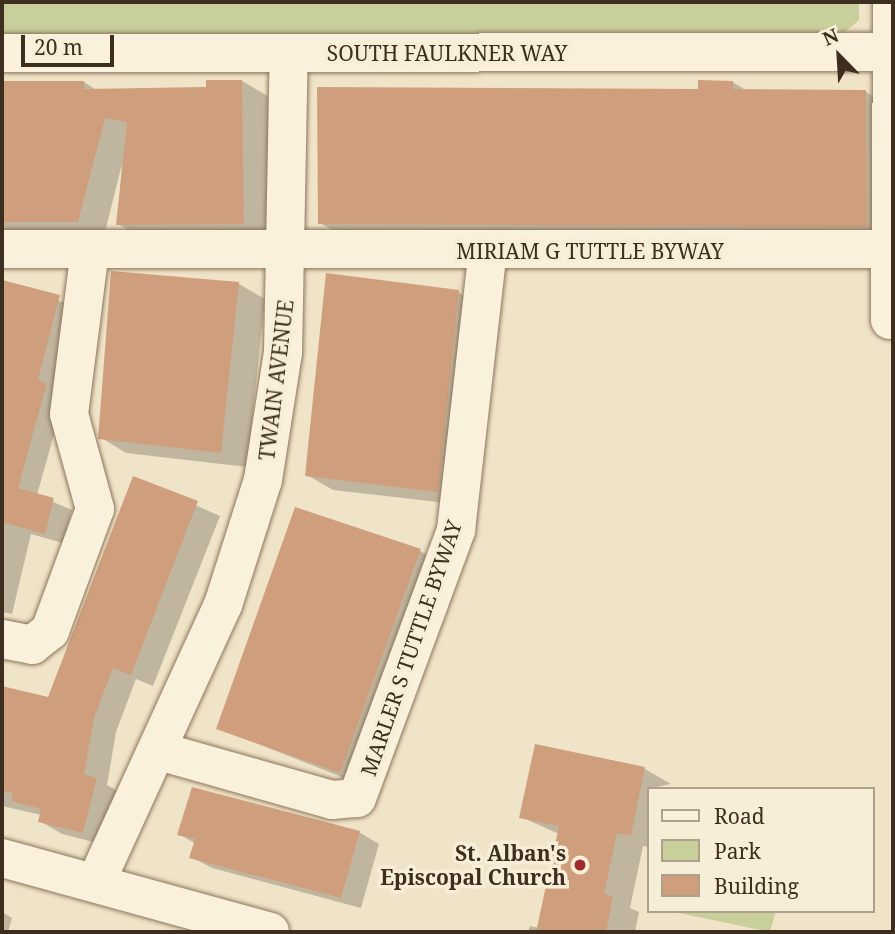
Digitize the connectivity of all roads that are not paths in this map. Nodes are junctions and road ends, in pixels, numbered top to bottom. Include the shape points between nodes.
1 (892, 2) edge
2 (892, 52) edge
3 (2, 53) edge
4 (289, 54) junction
5 (2, 249) edge
6 (90, 249) junction
7 (891, 249) junction
8 (488, 250) junction
9 (289, 251) junction
10 (890, 320) dead end
11 (2, 639) edge
12 (159, 751) junction
13 (2, 859) edge
14 (96, 882) junction
15 (270, 932) edge

1 - 2 street
2 - 4 street, SOUTH FAULKNER WAY
2 - 7 street
3 - 4 street, SOUTH FAULKNER WAY
4 - 9 street, TWAIN AVENUE
5 - 6 street, MIRIAM G TUTTLE BYWAY
6 - 9 street, MIRIAM G TUTTLE BYWAY
6 - 11 street via 69,414 95,509 50,631 32,645
7 - 8 street, MIRIAM G TUTTLE BYWAY
7 - 10 street
8 - 9 street, MIRIAM G TUTTLE BYWAY
8 - 12 street, MARLER S TUTTLE BYWAY via 456,530 357,798 332,800
9 - 12 street, TWAIN AVENUE via 283,353 263,480 223,605
12 - 14 street, TWAIN AVENUE
13 - 14 street
14 - 15 street

